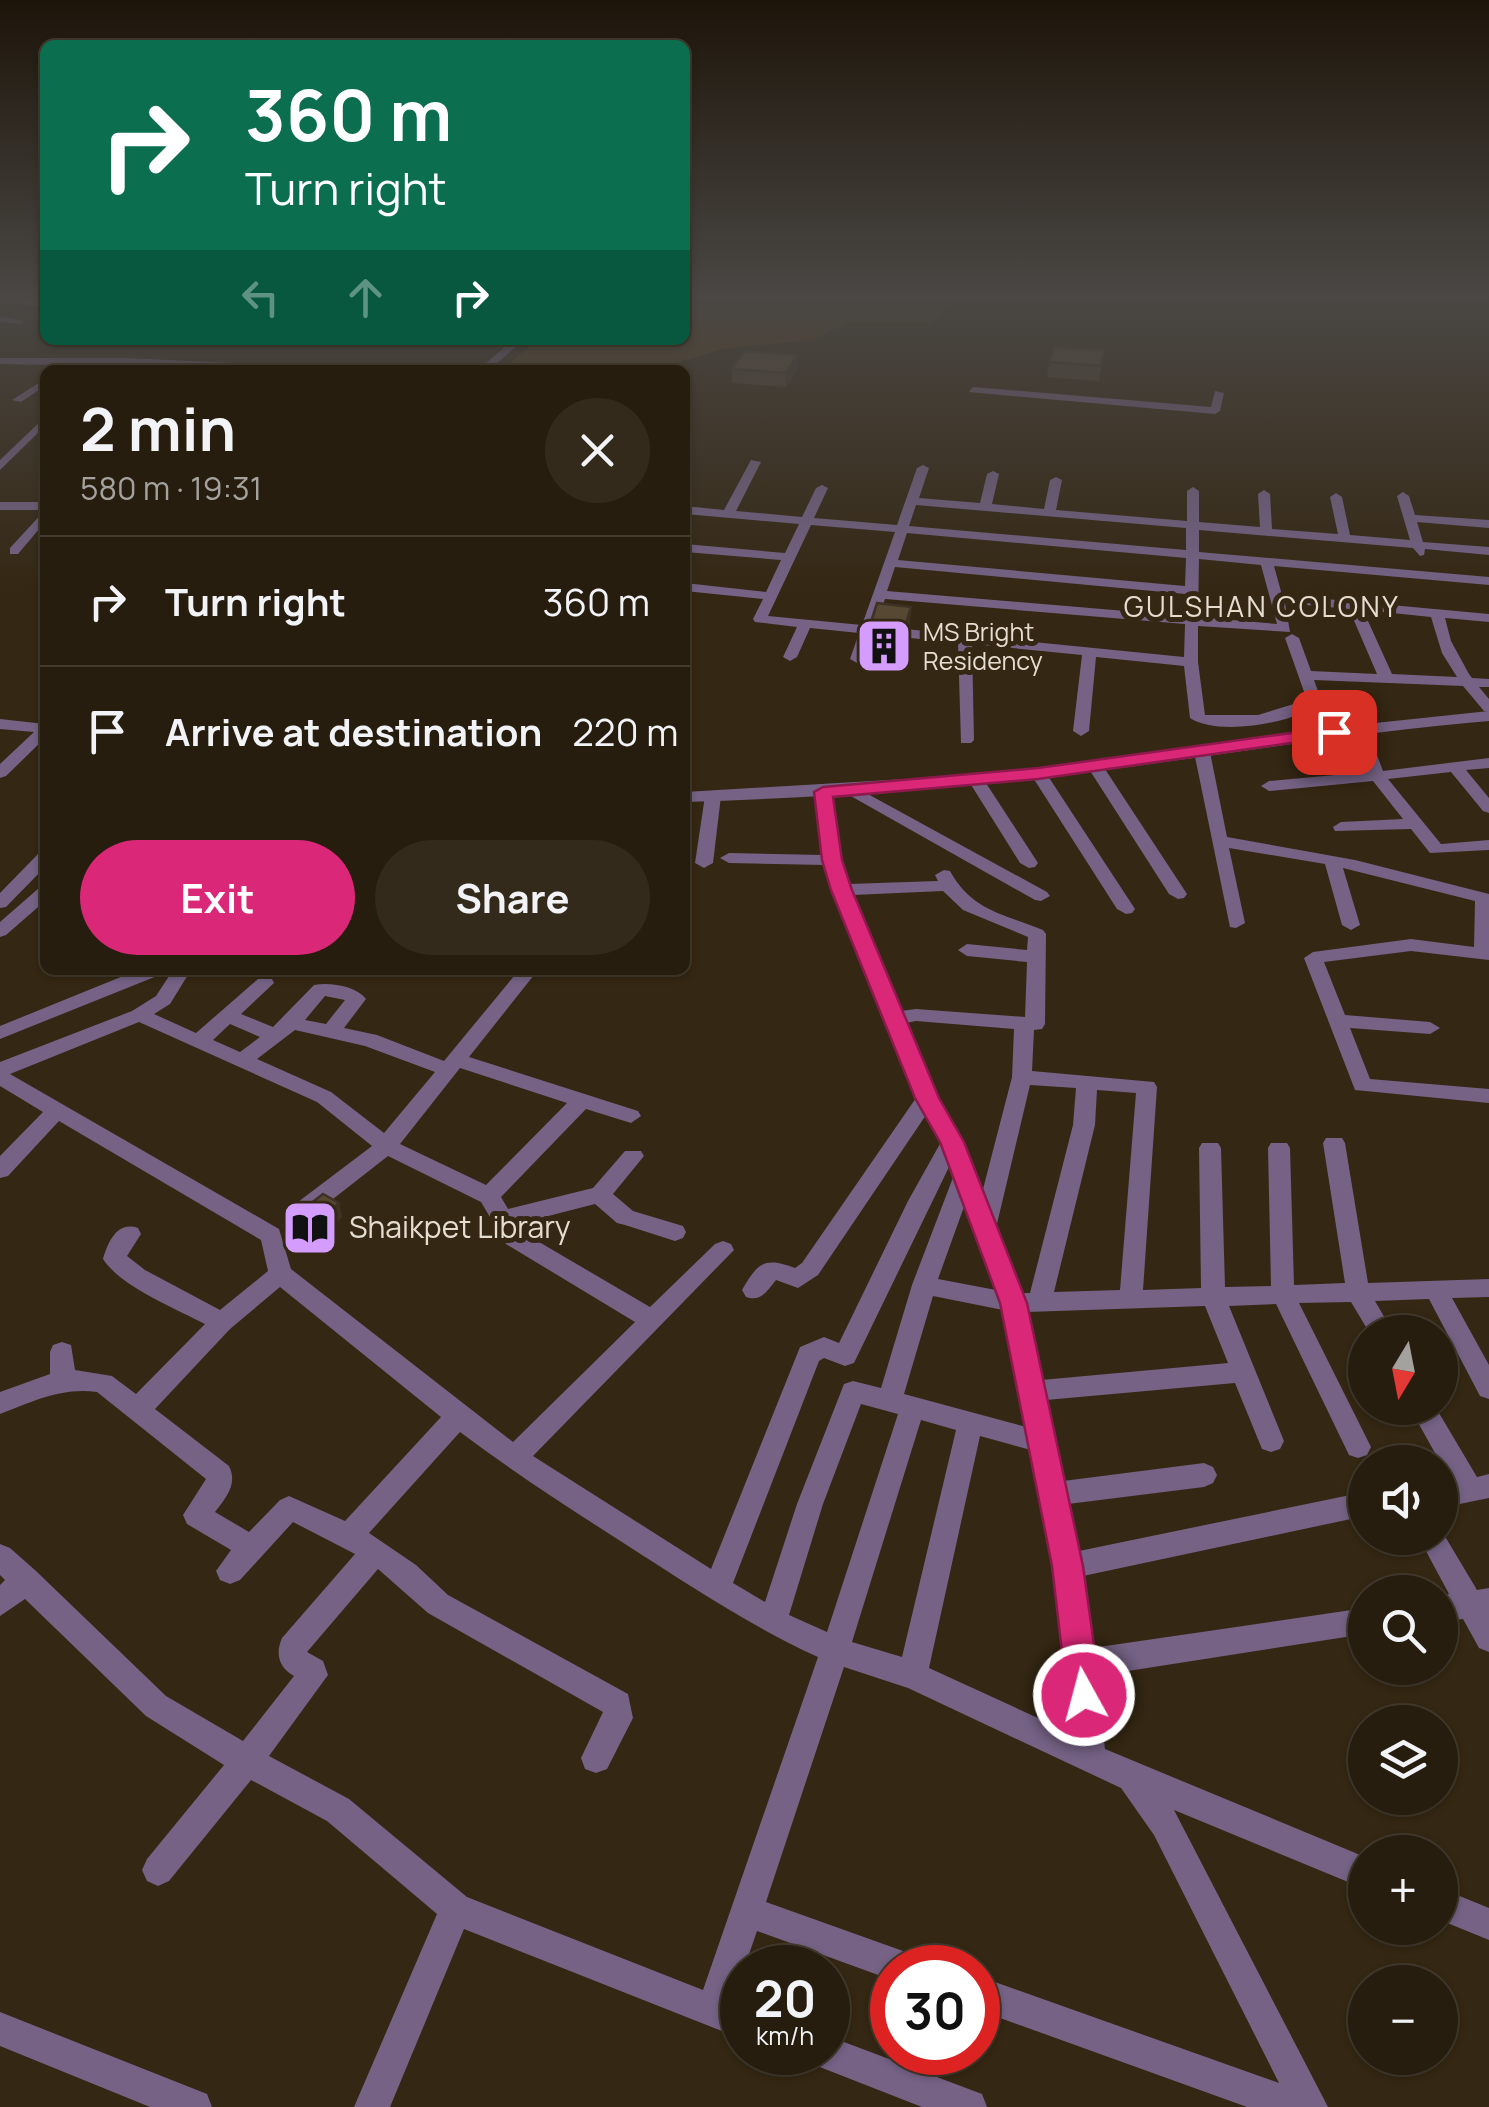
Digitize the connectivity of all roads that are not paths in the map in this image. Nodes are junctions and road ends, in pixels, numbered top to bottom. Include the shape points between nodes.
1 (21, 397) edge
2 (1058, 397) edge
3 (1218, 397) edge
4 (17, 400) dead end
5 (40, 425) edge
6 (756, 462) dead end
7 (0, 467) edge
8 (923, 468) dead end
9 (993, 474) dead end
10 (1056, 480) dead end
11 (822, 488) dead end
12 (1192, 491) dead end
13 (1264, 494) dead end
14 (1404, 496) dead end
15 (1336, 497) dead end
16 (911, 501) junction
17 (0, 506) edge
18 (40, 506) edge
19 (985, 507) junction
20 (690, 510) edge
21 (1050, 512) junction
22 (728, 514) junction
23 (1408, 518) junction
24 (40, 520) edge
25 (806, 521) junction
26 (1489, 524) edge
27 (1194, 525) junction
28 (900, 530) junction
29 (1266, 532) junction
30 (1345, 539) junction
31 (1416, 544) junction
32 (690, 548) edge
33 (1489, 551) edge
34 (14, 552) dead end
35 (1191, 555) junction
36 (789, 558) junction
37 (1267, 562) junction
38 (888, 563) junction
39 (1432, 576) junction
40 (1489, 582) edge
41 (690, 588) edge
42 (1190, 590) junction
43 (877, 594) junction
44 (771, 596) junction
45 (1274, 598) junction
46 (1354, 606) junction
47 (1437, 614) junction
48 (1489, 618) edge
49 (805, 624) junction
50 (1190, 624) junction
51 (865, 630) junction
52 (1292, 638) dead end
53 (964, 640) junction
54 (1089, 652) junction
55 (790, 658) dead end
56 (856, 659) dead end
57 (1191, 662) junction
58 (1307, 675) junction
59 (1387, 679) junction
60 (1466, 682) junction
61 (1489, 682) edge
62 (1489, 708) edge
63 (1291, 711) junction
64 (1489, 716) edge
65 (0, 724) edge
66 (40, 728) edge
67 (1358, 729) junction
68 (1080, 731) dead end
69 (40, 734) edge
70 (1310, 736) junction
71 (966, 740) dead end
72 (1202, 752) junction
73 (1489, 763) edge
74 (1096, 766) junction
75 (1454, 766) junction
76 (0, 773) edge
77 (1038, 773) junction
78 (1378, 776) junction
79 (976, 780) junction
80 (1269, 786) dead end
81 (823, 792) junction
82 (855, 792) junction
83 (713, 796) junction
84 (690, 797) edge
85 (1489, 808) edge
86 (1415, 824) junction
87 (1341, 827) dead end
88 (1219, 842) junction
89 (1489, 845) edge
90 (729, 858) dead end
91 (832, 860) junction
92 (1333, 862) junction
93 (40, 863) edge
94 (704, 863) dead end
95 (1029, 863) dead end
96 (842, 890) junction
97 (1178, 894) dead end
98 (40, 896) edge
99 (1041, 896) dead end
100 (1486, 899) edge
101 (0, 903) edge
102 (1126, 910) dead end
103 (1236, 924) dead end
104 (1351, 925) dead end
105 (0, 932) edge
106 (1486, 949) edge
107 (967, 950) dead end
108 (1036, 957) junction
109 (143, 975) edge
110 (179, 975) edge
111 (525, 975) edge
112 (265, 983) dead end
113 (139, 1015) junction
114 (227, 1016) junction
115 (893, 1019) junction
116 (1337, 1021) junction
117 (1024, 1023) junction
118 (1430, 1028) dead end
119 (283, 1029) junction
120 (331, 1031) junction
121 (0, 1033) edge
122 (199, 1041) junction
123 (243, 1060) junction
124 (452, 1065) junction
125 (0, 1073) edge
126 (1022, 1076) junction
127 (1088, 1082) junction
128 (1489, 1096) edge
129 (927, 1098) junction
130 (583, 1100) junction
131 (57, 1110) junction
132 (631, 1116) dead end
133 (952, 1142) junction
134 (1334, 1143) dead end
135 (386, 1146) junction
136 (1210, 1148) dead end
137 (1279, 1148) dead end
138 (634, 1156) dead end
139 (0, 1170) edge
140 (963, 1178) junction
141 (599, 1195) junction
142 (488, 1196) junction
143 (504, 1218) junction
144 (984, 1231) junction
145 (675, 1232) dead end
146 (130, 1234) dead end
147 (271, 1235) junction
148 (723, 1250) dead end
149 (280, 1274) junction
150 (924, 1285) junction
151 (1489, 1288) edge
152 (754, 1290) dead end
153 (1436, 1290) junction
154 (1358, 1292) junction
155 (1282, 1294) junction
156 (1212, 1296) junction
157 (1131, 1299) junction
158 (1027, 1302) junction
159 (1371, 1315) edge
160 (652, 1320) junction
161 (222, 1322) junction
162 (62, 1352) dead end
163 (1243, 1372) junction
164 (63, 1381) junction
165 (1489, 1389) edge
166 (1032, 1391) junction
167 (902, 1402) junction
168 (0, 1403) edge
169 (138, 1409) junction
170 (458, 1416) junction
171 (970, 1422) junction
172 (1435, 1425) edge
173 (1270, 1441) dead end
174 (1040, 1442) junction
175 (1358, 1445) edge
176 (514, 1458) junction
177 (1204, 1475) dead end
178 (1480, 1488) edge
179 (1052, 1494) junction
180 (1348, 1508) edge
181 (348, 1537) junction
182 (252, 1548) junction
183 (374, 1554) junction
184 (1446, 1555) edge
185 (0, 1557) edge
186 (1068, 1566) junction
187 (230, 1571) dead end
188 (26, 1580) junction
189 (716, 1588) junction
190 (0, 1603) edge
191 (1480, 1603) edge
192 (773, 1622) junction
193 (1348, 1624) edge
194 (1489, 1638) edge
195 (836, 1650) junction
196 (1080, 1664) junction
197 (913, 1675) junction
198 (596, 1758) dead end
199 (1092, 1758) junction
200 (246, 1761) junction
201 (1132, 1778) junction
202 (1348, 1866) edge
203 (158, 1870) dead end
204 (456, 1909) junction
205 (747, 1911) junction
206 (1458, 1911) edge
207 (1489, 1924) edge
208 (741, 1945) edge
209 (870, 1955) edge
210 (1000, 2001) edge
211 (720, 2013) edge
212 (0, 2028) edge
213 (850, 2062) edge
214 (194, 2107) edge
215 (372, 2107) edge
216 (968, 2107) edge
217 (1296, 2107) edge
218 (1310, 2107) edge

1 - 4 street
2 - 3 street via 1215,411
5 - 7 street
6 - 22 street
8 - 16 street
9 - 19 street
10 - 21 street
11 - 25 street
12 - 27 street
13 - 29 street
14 - 23 street
15 - 30 street
16 - 19 street
16 - 28 street
17 - 18 street
19 - 21 street
20 - 22 street
21 - 27 street
22 - 25 street
23 - 26 street
23 - 31 street
24 - 34 street
25 - 28 street
25 - 36 street
27 - 29 street
27 - 35 street
28 - 35 street
28 - 38 street
29 - 30 street
30 - 31 street
31 - 33 street
31 - 39 street
32 - 36 street
35 - 37 street
35 - 42 street
36 - 44 street
37 - 39 street
37 - 45 street
38 - 42 street
38 - 43 street
39 - 40 street
41 - 44 street
42 - 50 street
43 - 50 street
43 - 51 street
44 - 49 street via 760,619
45 - 46 street
45 - 50 street via 1285,629
46 - 47 street
46 - 59 street
47 - 48 street
47 - 60 street via 1443,644
49 - 51 street
49 - 55 street
50 - 57 street
51 - 53 street
51 - 56 street
52 - 58 street
53 - 54 street
53 - 71 street
54 - 57 street
54 - 68 street
57 - 63 street via 1198,718
58 - 59 street
58 - 63 street via 1315,702
59 - 60 street
60 - 61 street
60 - 62 street
63 - 70 street
64 - 67 street
65 - 66 street
67 - 70 street
67 - 78 street
69 - 76 street
70 - 72 street
72 - 74 street
72 - 88 street
73 - 75 street
74 - 77 street
74 - 97 street
75 - 78 street
75 - 85 street
77 - 79 street
77 - 102 street
78 - 80 street
78 - 86 street
79 - 82 street
79 - 95 street
81 - 82 street
81 - 83 street
81 - 91 street
82 - 99 street
83 - 84 street
83 - 94 street
86 - 87 street
86 - 89 street via 1436,849
88 - 92 street
88 - 103 street
90 - 91 street
91 - 96 street
92 - 100 street
92 - 104 street
93 - 101 street
96 - 108 street via 946,881 962,903 1036,934
96 - 115 street
98 - 105 street
100 - 106 street
106 - 116 street via 1410,945 1313,958
107 - 108 street
108 - 117 street via 1035,1024
109 - 121 street
110 - 113 street via 162,1000
111 - 124 street
112 - 114 street
113 - 122 street
113 - 125 street
114 - 119 street
114 - 122 street
115 - 117 street
115 - 129 street
116 - 118 street
116 - 128 street via 1362,1085
117 - 126 street
119 - 120 street
119 - 120 street via 321,989 352,995 356,1000
119 - 123 street
120 - 124 street
122 - 123 street
123 - 135 street via 324,1097
124 - 130 street
124 - 135 street
125 - 131 street
126 - 127 street
126 - 144 street
127 - 157 street via 1147,1087
127 - 158 street via 1084,1125
129 - 133 street
129 - 152 street via 810,1269 798,1280 772,1270
130 - 132 street
130 - 142 street
131 - 139 street
131 - 147 street
133 - 140 street
133 - 189 street via 845,1356 824,1347 809,1354
134 - 154 street
135 - 142 street
135 - 147 street
136 - 156 street
137 - 155 street
138 - 141 street
140 - 144 street
140 - 150 street
141 - 143 street
141 - 145 street via 625,1217
142 - 143 street
143 - 160 street via 514,1238
144 - 158 street
146 - 161 street via 116,1259
147 - 149 street
148 - 160 street
149 - 161 street
149 - 170 street
150 - 158 street
150 - 167 street
151 - 153 street
153 - 154 street
153 - 165 street
154 - 155 street
154 - 159 street
155 - 156 street
155 - 175 street
156 - 157 street
156 - 163 street
157 - 158 street
158 - 166 street
160 - 176 street
161 - 169 street
162 - 164 street
163 - 166 street
163 - 173 street
164 - 168 street
164 - 169 street via 103,1383
166 - 174 street
167 - 171 street
167 - 192 street via 853,1391
167 - 195 street
169 - 182 street via 222,1477 196,1515
170 - 176 street
170 - 181 street
171 - 174 street
171 - 197 street
172 - 178 street
174 - 179 street
176 - 189 street
177 - 179 street
179 - 186 street
180 - 186 street
181 - 182 street via 289,1508
181 - 183 street
182 - 187 street
183 - 198 street via 419,1582 438,1604 618,1704 618,1718
183 - 200 street via 292,1648 294,1661 313,1675
184 - 191 street
185 - 188 street
186 - 196 street
188 - 190 street
188 - 200 street via 156,1706
189 - 192 street
191 - 194 street
192 - 195 street
193 - 196 street
195 - 197 street
195 - 205 street
196 - 199 street
197 - 199 street
199 - 201 street
200 - 203 street
200 - 204 street via 338,1810
201 - 202 street
201 - 218 street via 1164,1824
204 - 211 street
204 - 215 street
205 - 208 street
205 - 209 street
206 - 207 street
210 - 217 street
212 - 214 street
213 - 216 street

